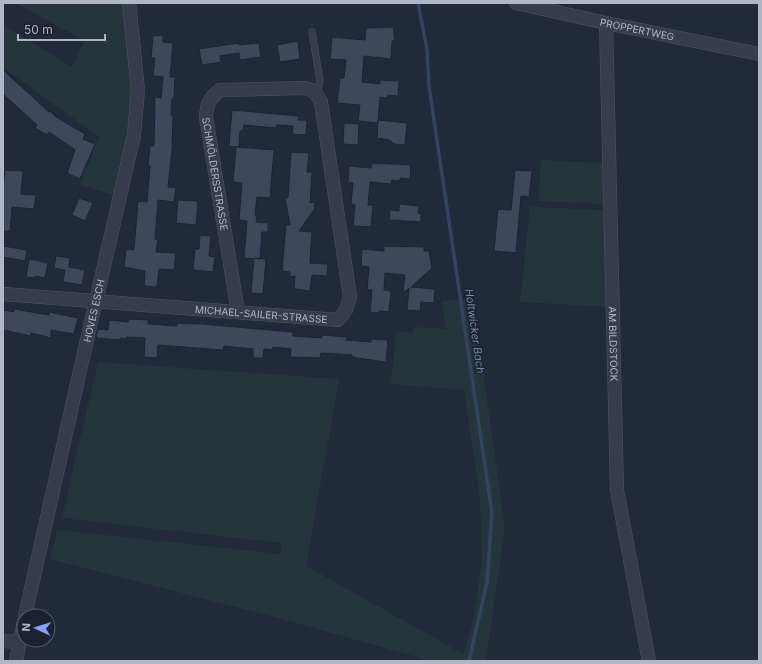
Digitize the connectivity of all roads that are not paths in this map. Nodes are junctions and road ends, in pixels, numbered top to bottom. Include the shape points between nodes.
1 (129, 3) edge
2 (516, 3) edge
3 (606, 23) junction
4 (312, 32) dead end
5 (759, 54) edge
6 (317, 94) junction
7 (3, 294) edge
8 (96, 301) junction
9 (238, 312) junction
10 (27, 608) edge
11 (3, 641) edge
12 (16, 642) edge
13 (18, 648) edge
14 (16, 661) edge
15 (649, 661) edge

1 - 8 street, HOVES ESCH via 138,90 134,135
2 - 3 street, PROPPERTWEG
3 - 5 street, PROPPERTWEG
3 - 15 street, AM BILDSTOCK via 617,490
4 - 6 lane via 320,81
6 - 9 street, SCHMÖLDERSSTRASSE via 312,89 303,88 220,90 207,104 206,117
6 - 9 street, MICHAEL-SAILER-STRASSE via 321,102 350,297 346,310 338,320
7 - 8 street, MICHAEL-SAILER-STRASSE
8 - 9 street, MICHAEL-SAILER-STRASSE
8 - 10 street, HOVES ESCH
11 - 12 street
13 - 14 street

